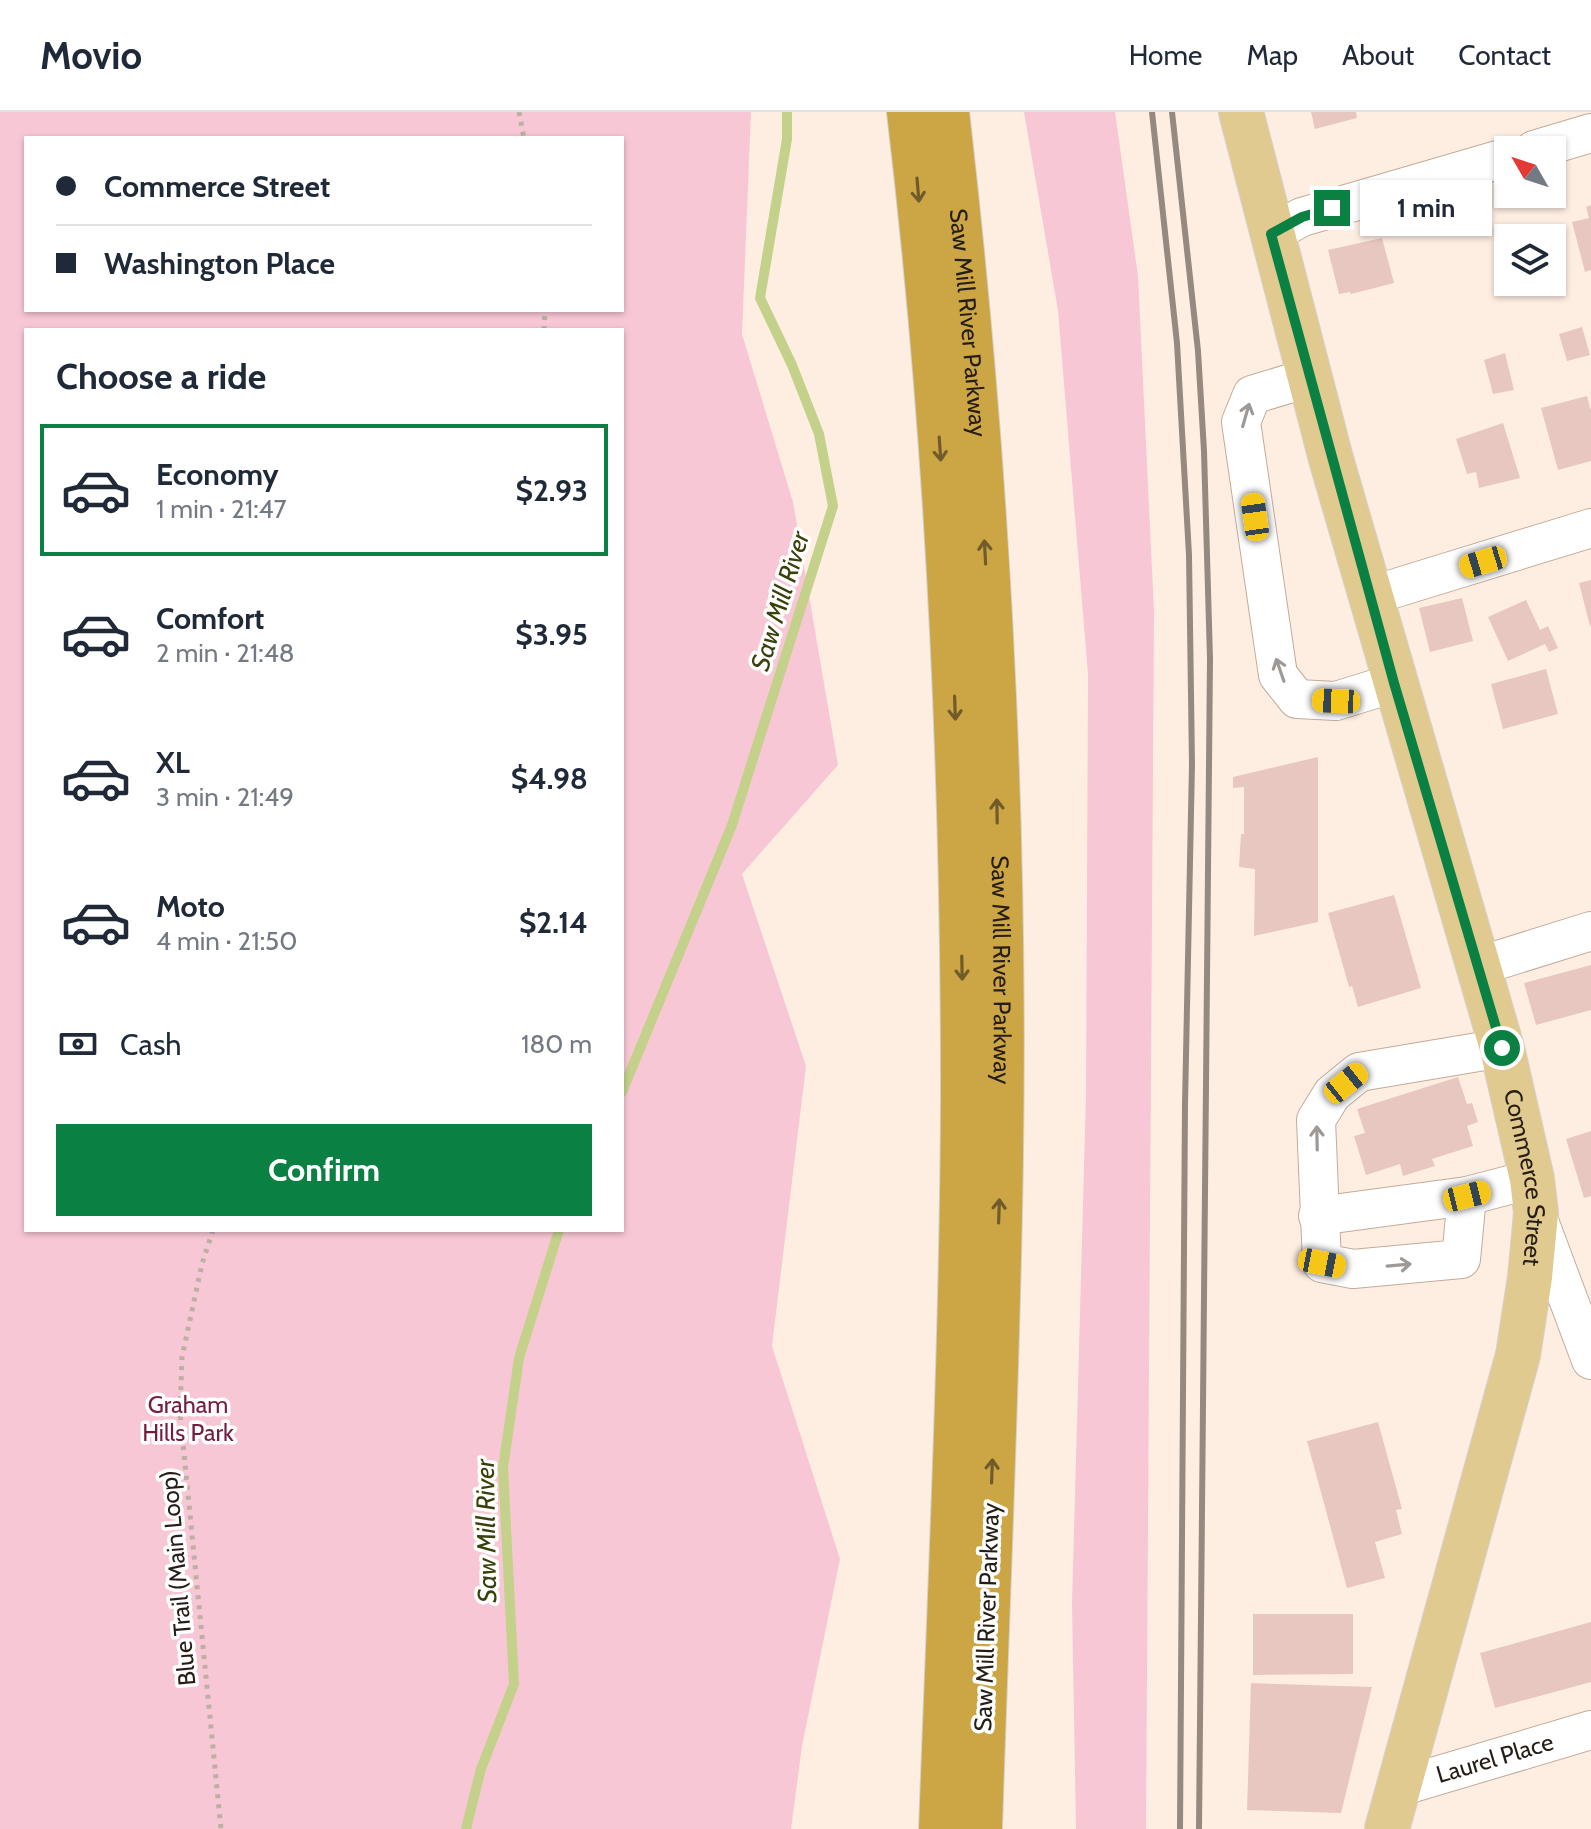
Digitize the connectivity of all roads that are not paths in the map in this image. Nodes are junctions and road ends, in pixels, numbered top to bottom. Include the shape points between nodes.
1 (909, 112) edge
2 (947, 112) edge
3 (1241, 112) edge
4 (1591, 133) edge
5 (1566, 140) edge
6 (1494, 161) edge
7 (1271, 234) junction
8 (1311, 377) junction
9 (1591, 528) edge
10 (1370, 596) junction
11 (1394, 683) junction
12 (1591, 931) edge
13 (1479, 966) junction
14 (1502, 1048) junction
15 (1467, 1196) junction
16 (1534, 1196) junction
17 (1318, 1216) junction
18 (1588, 1340) edge
19 (1591, 1730) edge
20 (1399, 1787) junction
21 (941, 1829) edge
22 (980, 1829) edge
23 (1387, 1829) edge

1 -> 21 highway, Saw Mill River Parkway via 949,590 961,912 960,1281
22 -> 2 highway, Saw Mill River Parkway via 1001,1142 999,910 981,481
3 - 7 main road, Commerce Street
4 - 5 street
6 - 7 street via 1302,217
7 - 8 main road, Commerce Street
8 - 10 main road, Commerce Street
11 -> 8 street via 1336,701 1297,699 1278,675 1241,422 1252,395
9 - 10 street
10 - 11 main road, Commerce Street
11 - 13 main road, Commerce Street
12 - 13 street
13 - 14 main road, Commerce Street
14 - 16 main road, Commerce Street
17 -> 14 street via 1316,1120 1332,1094 1359,1072
15 - 16 street
15 - 17 street
17 -> 15 street via 1322,1263 1353,1269 1461,1259
16 - 18 street
16 - 20 main road, Commerce Street via 1530,1277 1518,1355
19 - 20 street, Laurel Place
20 - 23 main road, Commerce Street

